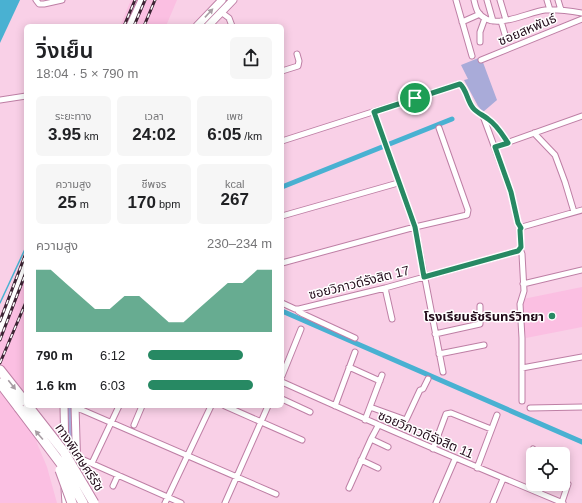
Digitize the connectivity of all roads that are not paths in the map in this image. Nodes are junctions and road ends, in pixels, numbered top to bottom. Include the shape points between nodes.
1 (36, 0) edge
2 (62, 0) edge
3 (142, 0) edge
4 (222, 0) edge
5 (233, 0) edge
6 (456, 0) edge
7 (474, 0) edge
8 (487, 0) edge
9 (500, 0) edge
10 (547, 0) edge
11 (558, 0) edge
12 (550, 10) junction
13 (561, 10) junction
14 (221, 12) junction
15 (582, 13) edge
16 (480, 14) junction
17 (486, 18) junction
18 (582, 19) edge
19 (493, 20) junction
20 (504, 21) junction
21 (462, 22) junction
22 (131, 24) edge
23 (200, 24) edge
24 (210, 24) edge
25 (231, 24) edge
26 (506, 38) dead end
27 (480, 42) dead end
28 (297, 54) dead end
29 (472, 56) dead end
30 (481, 60) dead end
31 (284, 70) edge
32 (24, 96) edge
33 (0, 100) edge
34 (374, 112) junction
35 (483, 116) junction
36 (582, 116) edge
37 (439, 128) dead end
38 (534, 133) junction
39 (284, 140) edge
40 (508, 143) junction
41 (495, 147) junction
42 (398, 183) junction
43 (582, 210) edge
44 (574, 212) junction
45 (284, 215) edge
46 (415, 227) junction
47 (521, 228) junction
48 (520, 249) junction
49 (284, 262) edge
50 (24, 270) edge
51 (582, 270) edge
52 (424, 277) junction
53 (523, 284) junction
54 (385, 288) junction
55 (284, 304) edge
56 (480, 306) dead end
57 (298, 309) junction
58 (392, 320) dead end
59 (0, 329) edge
60 (301, 329) dead end
61 (435, 334) junction
62 (356, 338) dead end
63 (484, 345) dead end
64 (355, 352) dead end
65 (440, 354) junction
66 (582, 357) edge
67 (349, 367) junction
68 (522, 368) junction
69 (0, 370) edge
70 (284, 371) edge
71 (443, 372) dead end
72 (382, 375) dead end
73 (428, 379) dead end
74 (380, 381) junction
75 (0, 383) edge
76 (284, 383) edge
77 (24, 400) edge
78 (284, 400) edge
79 (522, 401) dead end
80 (335, 406) junction
81 (370, 407) junction
82 (582, 407) edge
83 (30, 408) edge
84 (64, 408) edge
85 (79, 408) edge
86 (81, 408) edge
87 (118, 408) edge
88 (141, 408) edge
89 (210, 408) edge
90 (230, 408) edge
91 (267, 408) edge
92 (530, 408) dead end
93 (310, 412) dead end
94 (497, 415) dead end
95 (365, 420) junction
96 (260, 421) junction
97 (111, 422) junction
98 (134, 424) dead end
99 (378, 426) junction
100 (491, 429) junction
101 (371, 439) junction
102 (302, 440) dead end
103 (388, 447) dead end
104 (433, 449) junction
105 (187, 456) junction
106 (56, 457) junction
107 (77, 457) junction
108 (456, 458) junction
109 (362, 460) junction
110 (92, 463) junction
111 (378, 468) dead end
112 (477, 468) junction
113 (118, 475) junction
114 (236, 478) junction
115 (503, 479) junction
116 (113, 486) dead end
117 (349, 488) dead end
118 (566, 491) edge
119 (539, 493) joint
120 (276, 494) dead end
121 (168, 497) junction
122 (66, 503) edge
123 (72, 503) edge
124 (76, 503) edge
125 (83, 503) edge
126 (94, 503) edge
127 (165, 503) edge
128 (181, 503) edge
129 (225, 503) edge
130 (436, 503) edge
131 (493, 503) edge
132 (563, 503) edge

1 - 2 street via 39,4
3 - 22 main road
23 -> 4 main road
5 - 14 main road
6 - 21 street
7 - 16 street
8 - 19 street
9 - 20 street
10 - 12 street
11 - 13 street
12 - 13 street
12 - 20 street
13 - 15 street
14 - 24 main road
14 - 25 street via 229,18
16 - 17 street
16 - 21 street
17 - 19 street
17 - 27 street via 481,28
18 - 30 street, ซอยสหพันธ์
19 - 20 street
20 - 26 street
21 - 29 street
28 - 31 street via 298,66
32 - 33 street
34 - 35 street via 460,84 472,107
34 - 39 street
34 - 42 street
35 - 40 street via 496,126
35 - 41 street
36 - 38 street
37 - 46 street via 468,213 465,216
38 - 40 street
38 - 44 street via 555,155
40 - 41 street
41 - 47 street
42 - 45 street
42 - 46 street
43 - 44 street
44 - 47 street
46 - 49 street
46 - 52 street
47 - 48 street
48 - 52 street, ซอยวิภาวดีรังสิต 17
48 - 53 street
50 - 59 main road
51 - 53 street
52 - 54 street, ซอยวิภาวดีรังสิต 17
52 - 61 street
53 - 68 street via 524,291 520,304
54 - 57 street, ซอยวิภาวดีรังสิต 17
54 - 58 street
55 - 57 street, ซอยวิภาวดีรังสิต 17
56 - 61 street via 480,324
57 - 62 street via 302,314
60 - 70 street
61 - 65 street
63 - 65 street
64 - 67 street
65 - 71 street
66 - 68 street
67 - 74 street
67 - 80 street
68 - 79 street
69 -> 77 highway
72 - 74 street
73 - 81 street via 406,420
74 - 81 street
106 -> 75 highway, ทางพิเศษศรีรัช, bridge
76 - 80 street, ซอยวิภาวดีรังสิต 11
78 - 93 street
80 - 95 street, ซอยวิภาวดีรังสิต 11
81 - 95 street
82 - 92 street
83 - 126 highway, ทางพิเศษศรีรัช, bridge via 64,452
84 - 122 main road
85 - 107 main road
86 - 97 street
87 - 97 street
88 - 98 street
89 - 105 street
90 - 96 street
91 - 96 street
94 - 100 street
95 - 99 street, ซอยวิภาวดีรังสิต 11
96 - 102 street
96 - 114 street
97 - 105 street
97 - 110 street
99 - 101 street
99 - 104 street, ซอยวิภาวดีรังสิต 11
100 - 104 street via 451,413 446,414
100 - 112 street
101 - 103 street
101 - 109 street
104 - 108 street, ซอยวิภาวดีรังสิต 11
105 - 114 street
105 - 121 street
106 - 123 highway, bridge
106 - 125 highway, ทางพิเศษศรีรัช, bridge
107 - 110 street
107 - 124 main road
108 - 112 street, ซอยวิภาวดีรังสิต 11
108 - 130 street
109 - 111 street
109 - 117 street
110 - 113 street
112 - 115 street, ซอยวิภาวดีรังสิต 11
113 - 116 street
113 - 121 street
114 - 120 street
114 - 129 street
115 - 119 street, ซอยวิภาวดีรังสิต 11
115 - 131 street
118 - 132 street
119 - 132 street, ซอยวิภาวดีรังสิต 11
121 - 127 street
121 - 128 street

